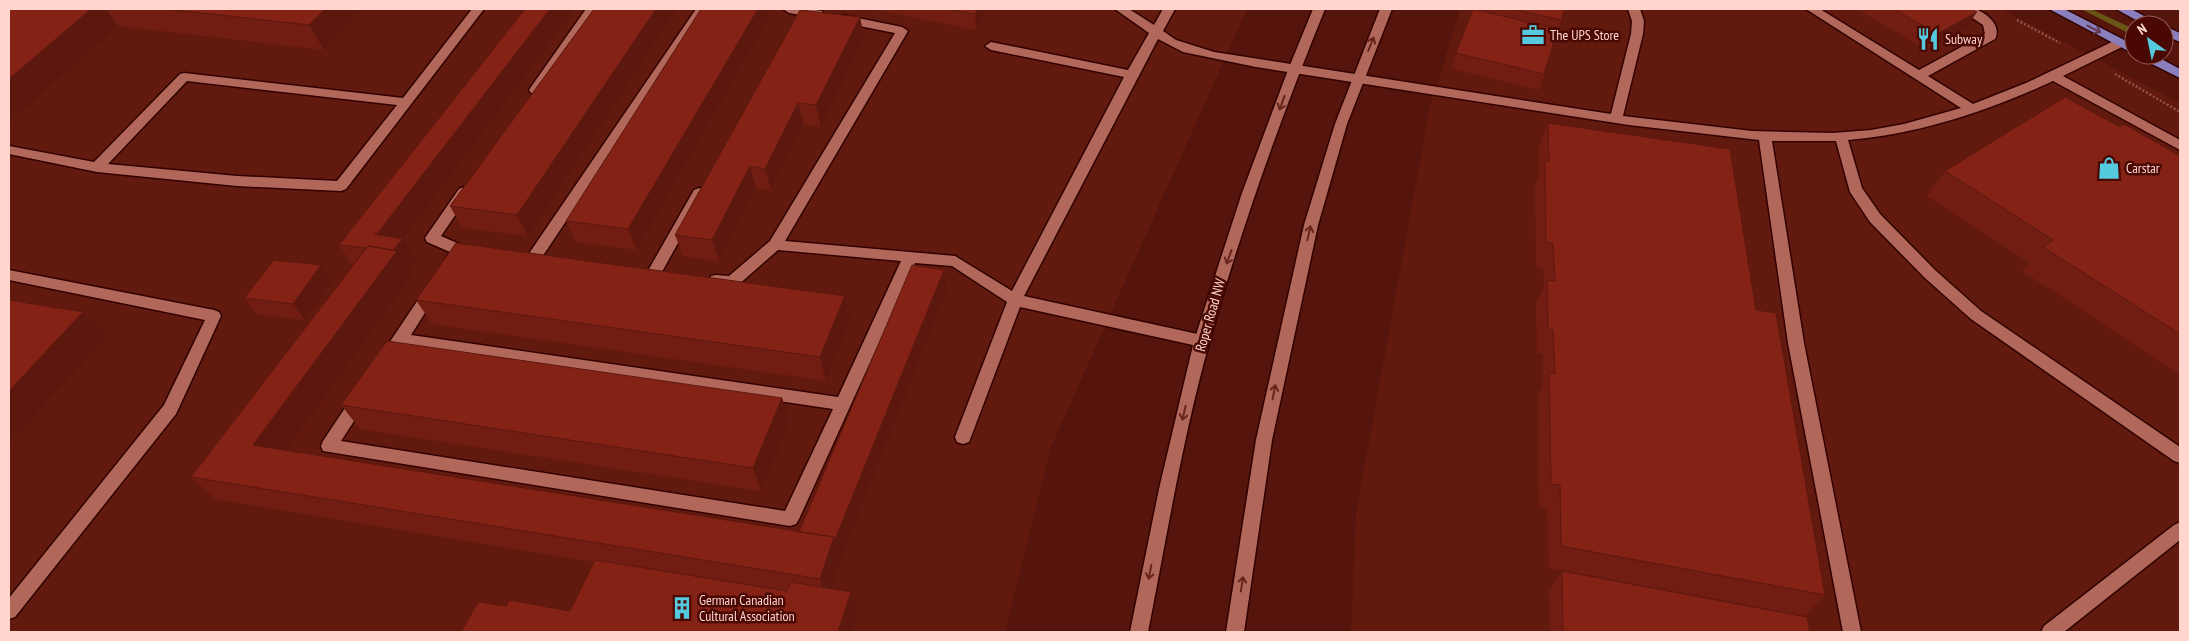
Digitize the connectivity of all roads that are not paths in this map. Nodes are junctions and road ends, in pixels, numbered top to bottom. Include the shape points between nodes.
1 (478, 9) edge
2 (592, 9) edge
3 (702, 9) edge
4 (1121, 9) edge
5 (1169, 9) edge
6 (1319, 9) edge
7 (1386, 9) edge
8 (1634, 9) edge
9 (1812, 9) edge
10 (1965, 9) edge
11 (2054, 9) edge
12 (2122, 9) edge
13 (795, 13) edge
14 (2134, 15) edge
15 (1156, 33) junction
16 (2120, 42) junction
17 (2124, 44) edge
18 (990, 46) dead end
19 (2163, 65) edge
20 (1294, 70) junction
21 (2180, 74) edge
22 (1132, 75) junction
23 (1918, 76) junction
24 (2053, 76) junction
25 (1358, 80) junction
26 (529, 99) edge
27 (405, 102) junction
28 (1972, 109) junction
29 (1616, 119) junction
30 (1765, 135) junction
31 (1841, 137) junction
32 (2180, 146) edge
33 (9, 150) edge
34 (97, 167) junction
35 (472, 181) edge
36 (703, 186) edge
37 (774, 245) junction
38 (458, 250) junction
39 (477, 252) edge
40 (910, 258) junction
41 (551, 261) edge
42 (636, 271) edge
43 (654, 273) junction
44 (9, 275) edge
45 (674, 275) edge
46 (703, 279) edge
47 (1015, 300) junction
48 (400, 339) junction
49 (1202, 340) junction
50 (378, 372) edge
51 (367, 388) edge
52 (843, 404) junction
53 (963, 437) dead end
54 (2180, 456) edge
55 (2180, 530) edge
56 (9, 610) edge
57 (1139, 632) edge
58 (1235, 632) edge
59 (1852, 632) edge
60 (2050, 632) edge

1 - 27 main road
2 - 26 main road
3 - 41 main road via 528,258
4 - 15 main road
5 - 15 main road
6 - 20 main road, Roper Road NW
25 -> 7 main road
8 - 29 main road via 1638,21 1637,34
9 - 23 main road
10 - 23 main road via 1986,22 1992,30 1991,36
11 -> 16 main road
12 - 14 main road
13 - 37 main road via 902,31
15 - 20 main road via 1188,50
15 - 22 main road
16 - 17 main road
16 - 24 main road
18 - 22 main road
19 - 21 main road
20 - 25 main road
20 -> 49 main road, Roper Road NW via 1249,192
22 - 47 main road
23 - 28 main road
24 - 28 main road
24 - 32 main road
25 - 29 main road
58 -> 25 main road via 1264,440 1281,357 1311,225 1341,124
27 - 34 main road via 184,77
27 - 34 main road via 341,186 237,181
28 - 31 main road via 1901,128
29 - 30 main road
30 - 31 main road
30 - 59 main road via 1796,343
31 - 54 main road via 1855,189 1863,202 1930,274 1976,315
33 - 34 main road
35 - 38 main road via 432,238
36 - 43 main road
37 - 40 main road
37 - 46 main road via 732,282
38 - 39 main road
38 - 48 main road
40 - 47 main road via 955,260
40 - 52 main road
42 - 43 main road
43 - 45 main road
44 - 56 main road via 214,316 170,409
47 - 49 main road
47 - 53 main road
48 - 50 main road
48 - 52 main road
49 -> 57 main road, Roper Road NW via 1166,489
51 - 52 main road via 329,446 790,518
55 - 60 main road

